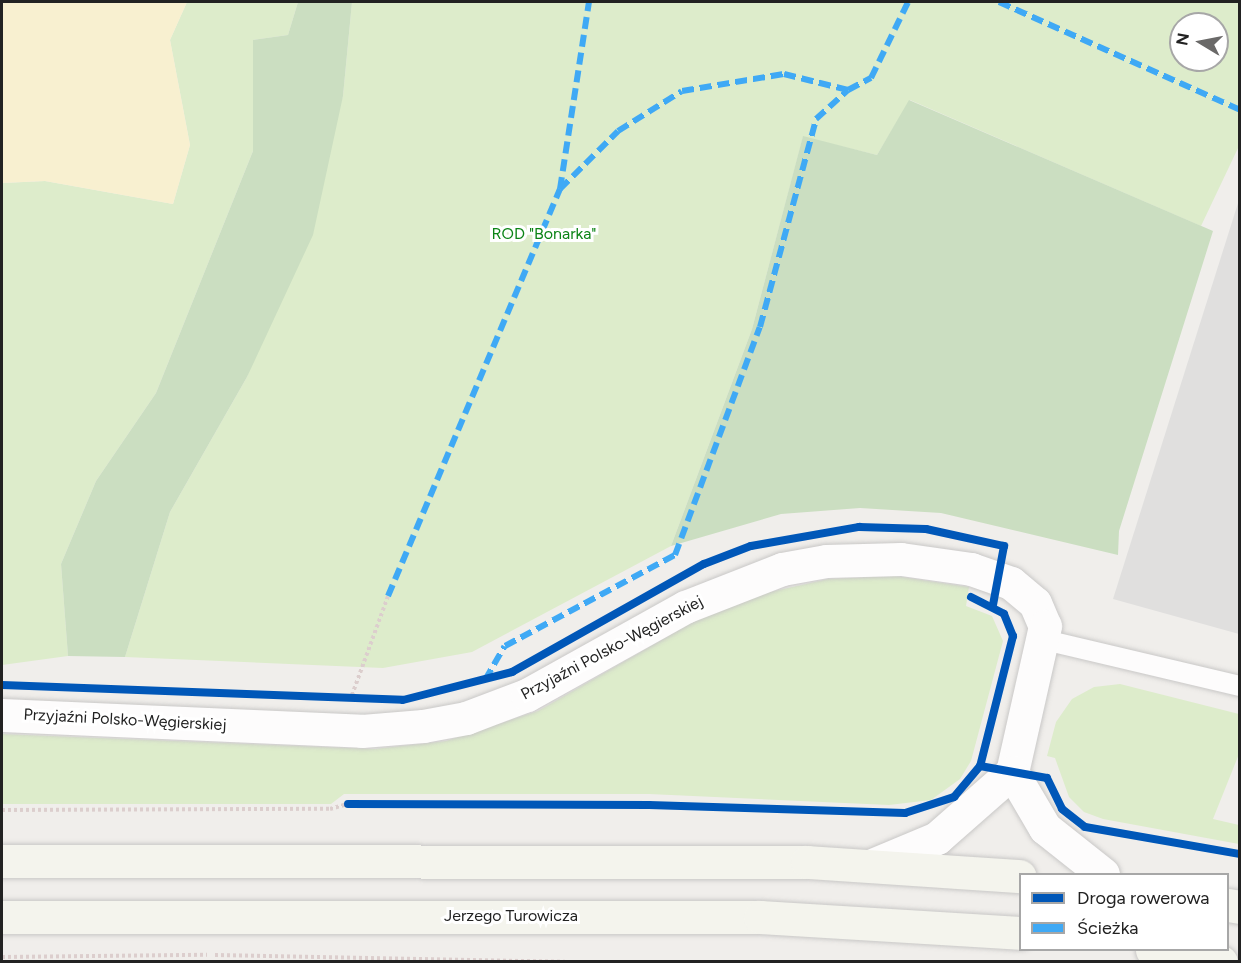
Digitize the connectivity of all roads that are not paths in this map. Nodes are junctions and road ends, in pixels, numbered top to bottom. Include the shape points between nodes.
1 (1045, 640) junction
2 (1239, 686) edge
3 (2, 715) edge
4 (1012, 772) junction
5 (2, 861) edge
6 (872, 865) junction
7 (1102, 873) edge
8 (1019, 876) edge
9 (2, 917) edge
10 (1019, 933) edge
11 (1158, 951) edge
12 (1221, 962) edge

1 - 2 lane
1 - 3 street, Przyjaźni Polsko-Węgierskiej via 1035,603 1011,583 926,561 849,559 801,565 739,583 527,695 446,723 362,731
1 - 4 street, Przyjaźni Polsko-Węgierskiej
4 - 6 street via 937,838
4 - 7 street via 1045,828
5 - 6 main road
6 - 8 main road
9 - 10 main road, Jerzego Turowicza via 760,917
11 - 12 main road

